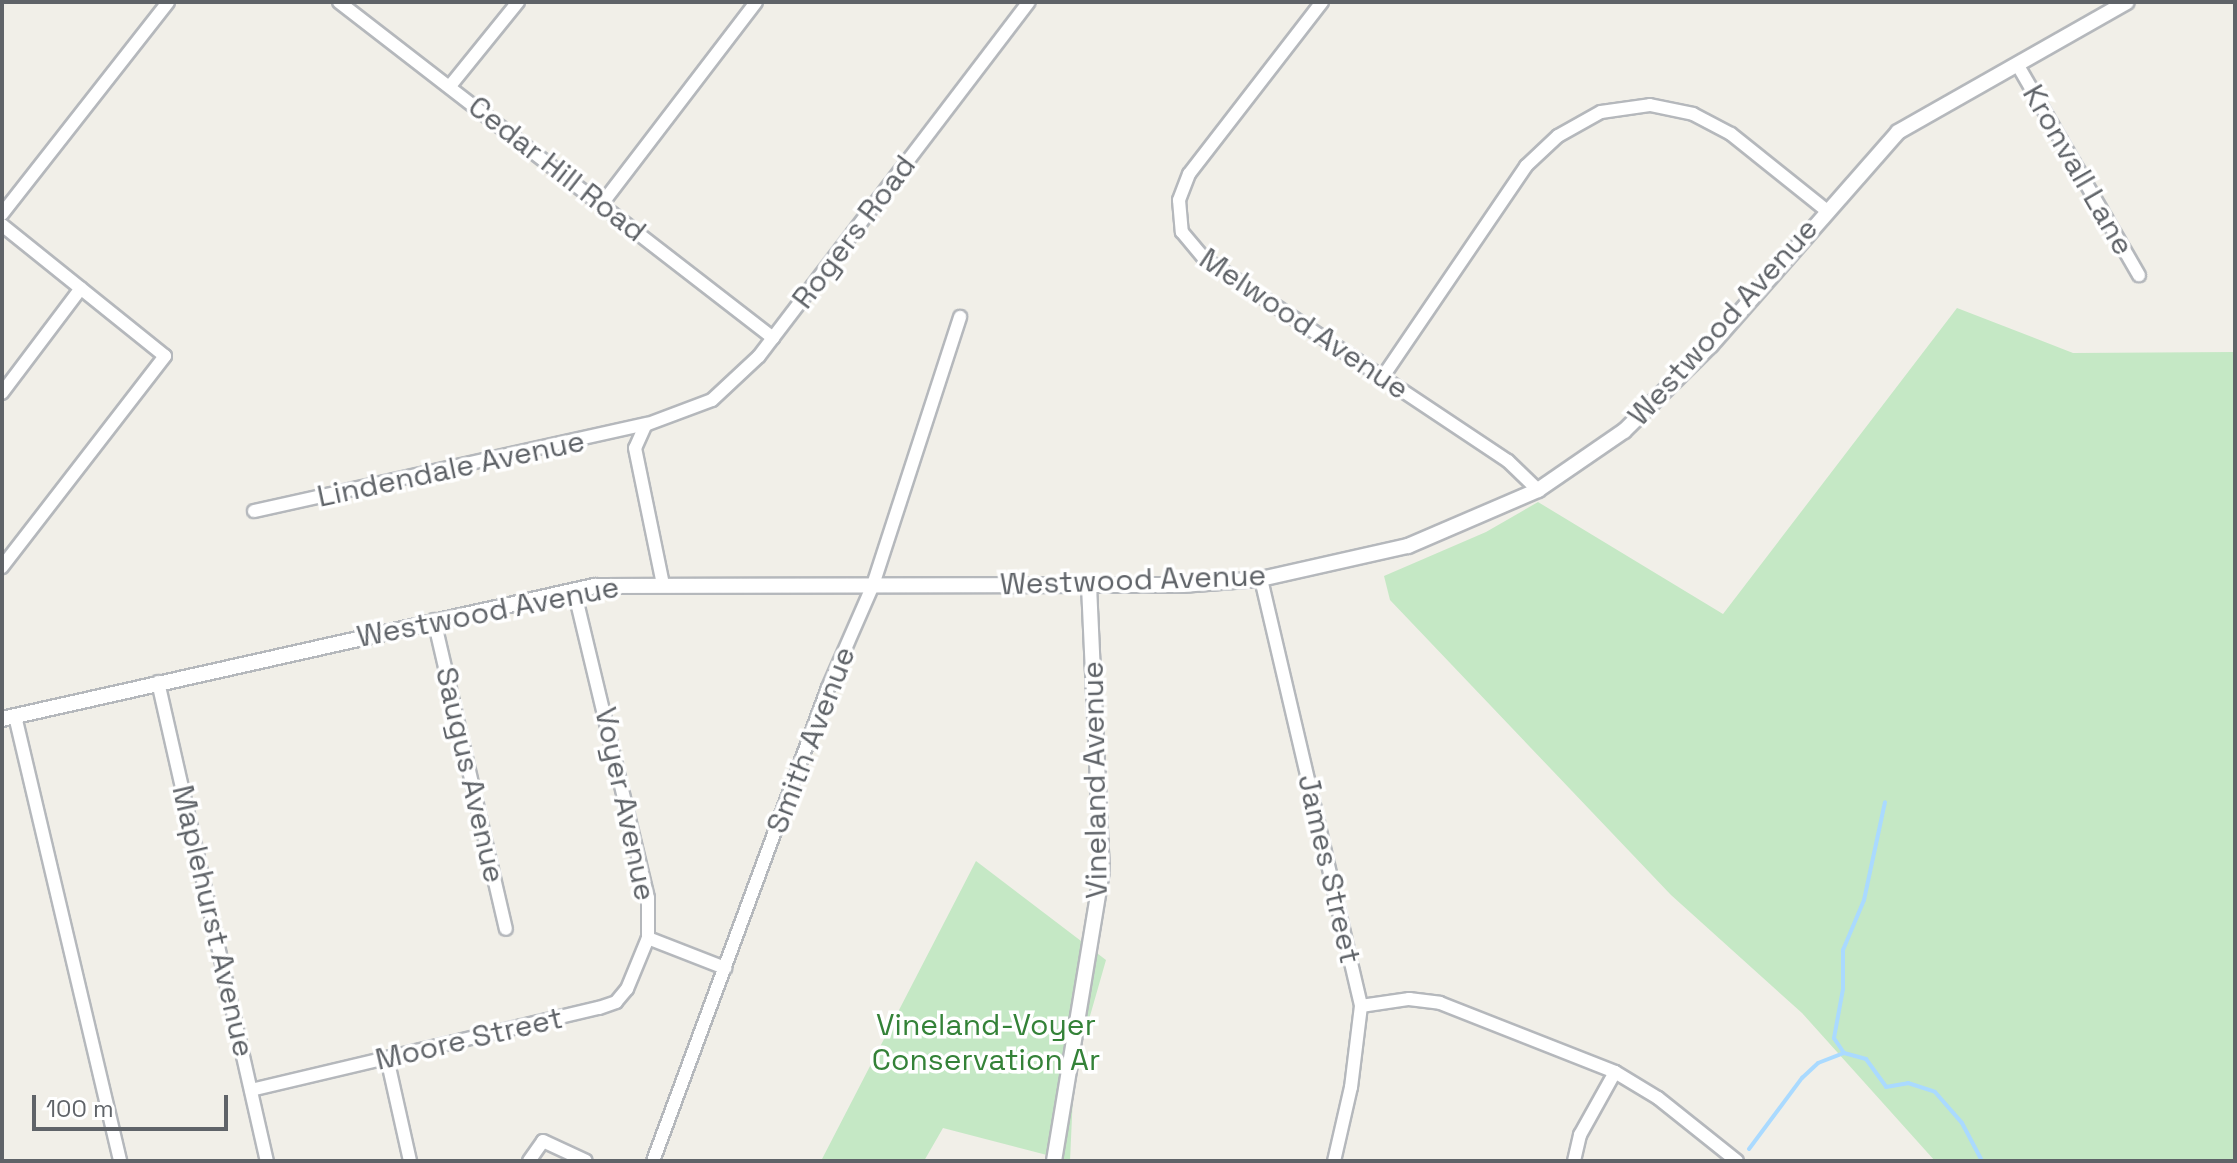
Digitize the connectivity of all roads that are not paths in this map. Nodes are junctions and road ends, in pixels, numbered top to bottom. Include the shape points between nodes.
1 (168, 2) edge
2 (339, 2) edge
3 (518, 2) edge
4 (756, 2) edge
5 (1029, 2) edge
6 (1322, 2) edge
7 (2127, 2) edge
8 (2017, 64) junction
9 (450, 86) junction
10 (601, 205) junction
11 (1826, 210) junction
12 (2, 214) edge
13 (2, 225) edge
14 (2139, 275) dead end
15 (81, 288) junction
16 (960, 317) dead end
17 (773, 338) junction
18 (1382, 378) junction
19 (2, 393) edge
20 (648, 424) junction
21 (1538, 490) junction
22 (254, 511) dead end
23 (2, 567) edge
24 (1261, 579) junction
25 (663, 584) junction
26 (873, 585) junction
27 (1089, 586) junction
28 (574, 590) junction
29 (434, 620) junction
30 (158, 682) junction
31 (9, 717) edge
32 (506, 929) dead end
33 (648, 938) junction
34 (725, 968) junction
35 (1361, 1006) junction
36 (387, 1058) junction
37 (1615, 1072) junction
38 (251, 1090) junction
39 (120, 1161) edge
40 (267, 1161) edge
41 (410, 1161) edge
42 (529, 1161) edge
43 (586, 1161) edge
44 (653, 1161) edge
45 (1054, 1161) edge
46 (1334, 1161) edge
47 (1574, 1161) edge
48 (1737, 1161) edge

1 - 12 street
2 - 9 street, Cedar Hill Road
3 - 9 street
4 - 10 street
5 - 17 street, Rogers Road
6 - 18 street, Melwood Avenue via 1189,174 1179,216 1182,232 1205,259
7 - 8 street, Westwood Avenue
8 - 11 street, Westwood Avenue via 1898,132
8 - 14 street, Kronvall Lane
9 - 10 street, Cedar Hill Road
10 - 17 street, Cedar Hill Road
11 - 18 street via 1731,134 1693,114 1650,105 1601,112 1558,136 1526,166
11 - 21 street, Westwood Avenue via 1652,407
13 - 15 street
15 - 19 street
15 - 23 street via 165,356
16 - 26 street, Smith Avenue
17 - 20 street, Rogers Road via 718,396
18 - 21 street, Melwood Avenue via 1508,461
20 - 22 street, Lindendale Avenue
20 - 25 street via 638,431 635,448
21 - 24 street, Westwood Avenue via 1397,550
24 - 27 street, Westwood Avenue
24 - 35 street, James Street
25 - 26 street, Westwood Avenue
25 - 28 street, Westwood Avenue
26 - 27 street, Westwood Avenue
26 - 34 street, Smith Avenue via 828,688
27 - 45 street, Vineland Avenue via 1102,872
28 - 29 street, Westwood Avenue
28 - 33 street, Voyer Avenue via 644,875
29 - 30 street, Westwood Avenue
29 - 32 street, Saugus Avenue
30 - 31 street, Westwood Avenue
30 - 38 street, Maplehurst Avenue
31 - 39 street
33 - 34 street, Voyer Avenue
33 - 36 street, Moore Street via 627,989 608,1006
34 - 44 street, Smith Avenue
35 - 37 street via 1409,999 1440,1003
35 - 46 street, James Street via 1351,1087
36 - 38 street, Moore Street
36 - 41 street
37 - 47 street via 1580,1135
37 - 48 street via 1658,1098
38 - 40 street, Maplehurst Avenue
42 - 43 street via 543,1141

